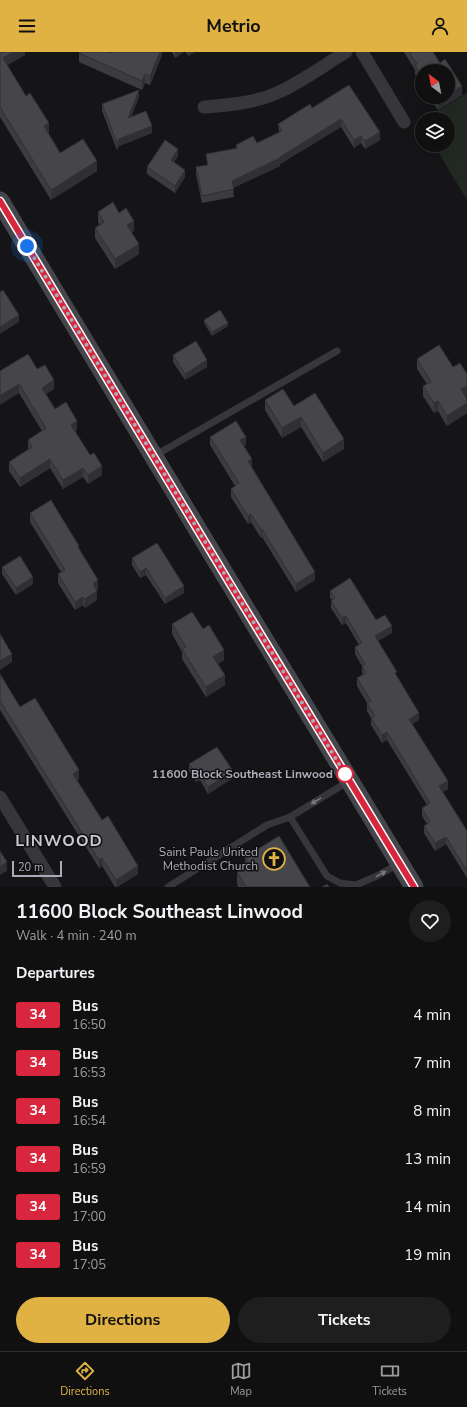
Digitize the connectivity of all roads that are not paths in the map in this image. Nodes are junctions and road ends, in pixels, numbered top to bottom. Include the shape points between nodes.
1 (346, 52) edge
2 (362, 52) edge
3 (204, 107) dead end
4 (404, 122) dead end
5 (0, 201) edge
6 (337, 352) dead end
7 (153, 456) junction
8 (349, 781) junction
9 (0, 797) edge
10 (290, 816) junction
11 (399, 863) junction
12 (55, 887) edge
13 (168, 887) edge
14 (414, 887) edge

1 - 3 street via 278,92 257,99
2 - 4 street
5 - 7 main road
6 - 7 lane
7 - 8 main road
8 -> 10 lane
8 - 11 main road
9 - 12 street
10 -> 11 lane via 327,876 340,883 356,885
10 - 13 lane via 267,825
11 - 14 main road

